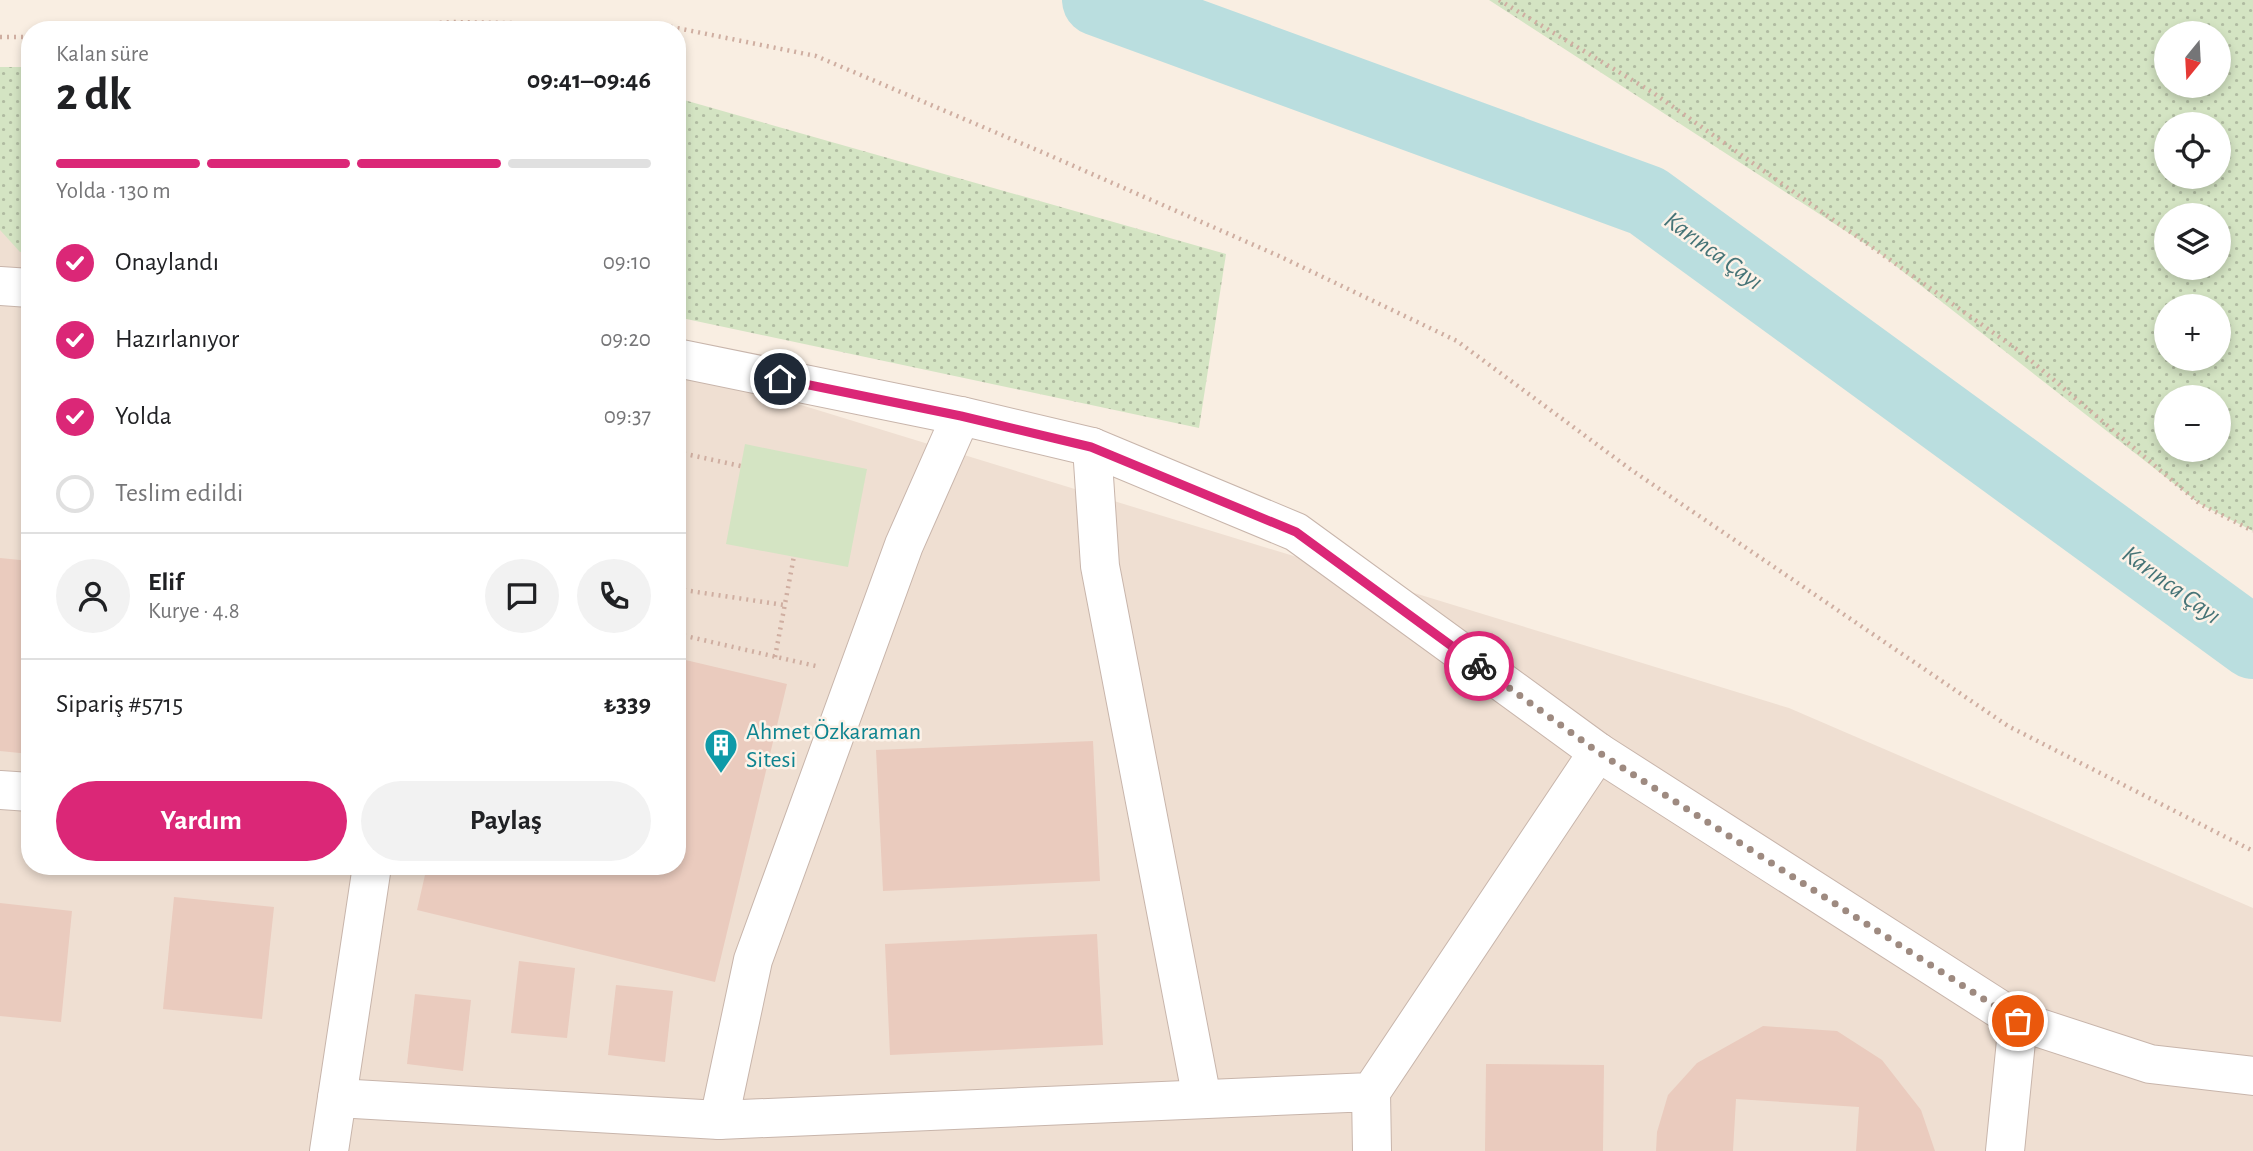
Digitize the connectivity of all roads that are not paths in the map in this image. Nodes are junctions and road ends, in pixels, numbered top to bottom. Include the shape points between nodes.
1 (0, 286) edge
2 (21, 287) edge
3 (686, 360) edge
4 (961, 416) junction
5 (1091, 447) junction
6 (1598, 752) junction
7 (0, 790) edge
8 (21, 791) edge
9 (371, 875) edge
10 (2018, 1021) junction
11 (2253, 1076) edge
12 (1371, 1092) junction
13 (337, 1098) junction
14 (1202, 1099) junction
15 (719, 1119) junction
16 (329, 1151) edge
17 (1372, 1151) edge
18 (2005, 1151) edge

1 - 2 street
3 - 4 street
4 - 5 street
4 - 15 street via 904,545 753,960
5 - 6 street via 1296,532
5 - 14 street via 1100,566
6 - 10 street
6 - 12 street
7 - 8 street
9 - 13 street
10 - 11 street via 2150,1064
10 - 18 street
12 - 14 street
12 - 17 street
13 - 15 street
13 - 16 street
14 - 15 street

